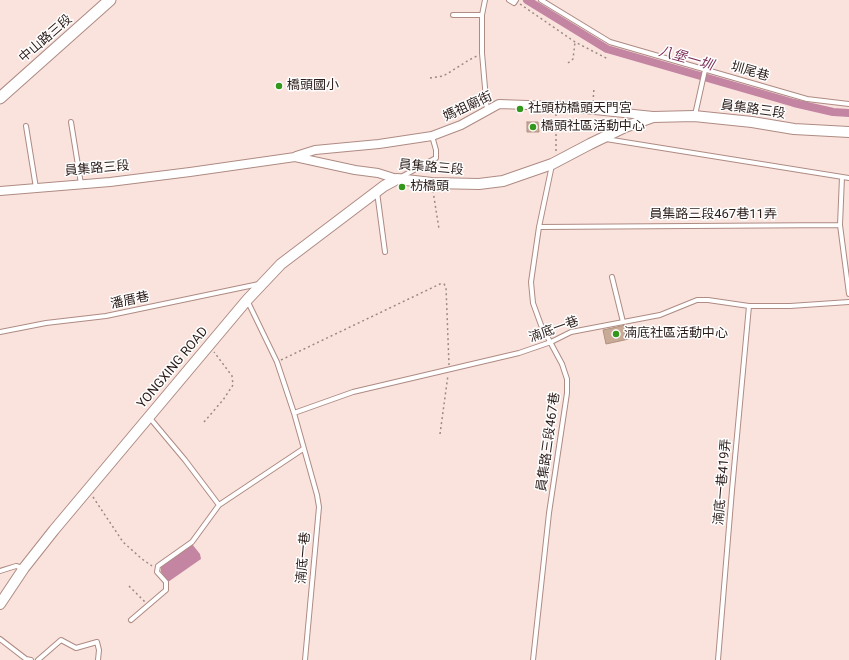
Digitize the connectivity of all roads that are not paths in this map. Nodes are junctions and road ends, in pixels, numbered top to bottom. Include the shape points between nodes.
1 (110, 0) edge
2 (485, 0) edge
3 (509, 0) edge
4 (541, 0) edge
5 (515, 2) edge
6 (453, 15) dead end
7 (482, 15) junction
8 (705, 70) junction
9 (0, 98) edge
10 (849, 104) edge
11 (487, 111) junction
12 (653, 116) junction
13 (694, 116) junction
14 (71, 122) dead end
15 (26, 126) dead end
16 (849, 132) edge
17 (432, 136) junction
18 (602, 138) junction
19 (294, 157) junction
20 (552, 164) junction
21 (842, 177) junction
22 (849, 178) edge
23 (397, 179) junction
24 (81, 184) junction
25 (36, 188) junction
26 (0, 191) edge
27 (377, 192) junction
28 (840, 225) junction
29 (539, 226) junction
30 (385, 252) dead end
31 (612, 277) dead end
32 (263, 283) junction
33 (849, 294) edge
34 (247, 300) junction
35 (849, 302) edge
36 (749, 306) junction
37 (623, 322) junction
38 (0, 332) edge
39 (551, 342) junction
40 (294, 413) junction
41 (149, 417) junction
42 (303, 449) junction
43 (220, 505) junction
44 (24, 568) junction
45 (0, 571) edge
46 (0, 604) edge
47 (131, 620) dead end
48 (0, 639) edge
49 (32, 660) edge
50 (38, 660) edge
51 (98, 660) edge
52 (305, 660) edge
53 (533, 660) edge
54 (718, 660) edge

1 - 9 main road, 中山路三段
2 - 7 lane
3 - 5 lane
4 - 8 lane, 圳尾巷 via 610,42
6 - 7 lane
7 - 11 lane via 482,54
8 - 10 lane, 圳尾巷 via 807,99
8 - 13 lane
11 - 12 street, 媽祖廟街 via 499,104 556,106
11 - 17 street, 媽祖廟街
12 - 13 street, 員集路三段
12 - 18 street, 員集路三段
13 - 16 street, 員集路三段 via 794,129
14 - 24 lane
15 - 25 lane
17 - 19 street, 媽祖廟街 via 315,150
17 - 23 lane via 436,158
18 - 20 street, 員集路三段
18 - 21 lane
19 - 23 street, 員集路三段
19 - 24 street, 員集路三段
20 - 23 street, 員集路三段 via 503,181 479,184
20 - 29 lane, 員集路三段467巷
21 - 22 lane
21 - 28 lane
23 - 27 street, YONGXING ROAD
24 - 25 street, 員集路三段
25 - 26 street, 員集路三段
27 - 30 lane
27 - 32 street, YONGXING ROAD via 281,264
28 - 29 lane, 員集路三段467巷11弄
28 - 33 lane
29 - 39 lane, 員集路三段467巷 via 531,282 533,303
31 - 37 lane
32 - 34 street, YONGXING ROAD
32 - 38 lane, 潘厝巷 via 106,316 46,323
34 - 40 lane, 湳底一巷 via 277,362
34 - 41 street, YONGXING ROAD
35 - 36 lane, 湳底一巷
36 - 37 lane, 湳底一巷 via 697,300 660,315
36 - 54 lane, 湳底一巷419弄
37 - 39 lane, 湳底一巷 via 571,332
39 - 40 lane, 湳底一巷 via 449,371 353,392
39 - 53 lane, 員集路三段467巷 via 567,379 567,393 549,513
40 - 42 lane, 湳底一巷
41 - 43 lane
41 - 44 street, YONGXING ROAD
42 - 43 lane
42 - 52 lane, 湳底一巷 via 318,495 319,507
43 - 47 lane via 192,542 158,566 157,570 166,582 166,590
44 - 45 lane via 16,566
44 - 46 street, YONGXING ROAD
48 - 49 lane
50 - 51 lane via 61,640 76,648 97,642

